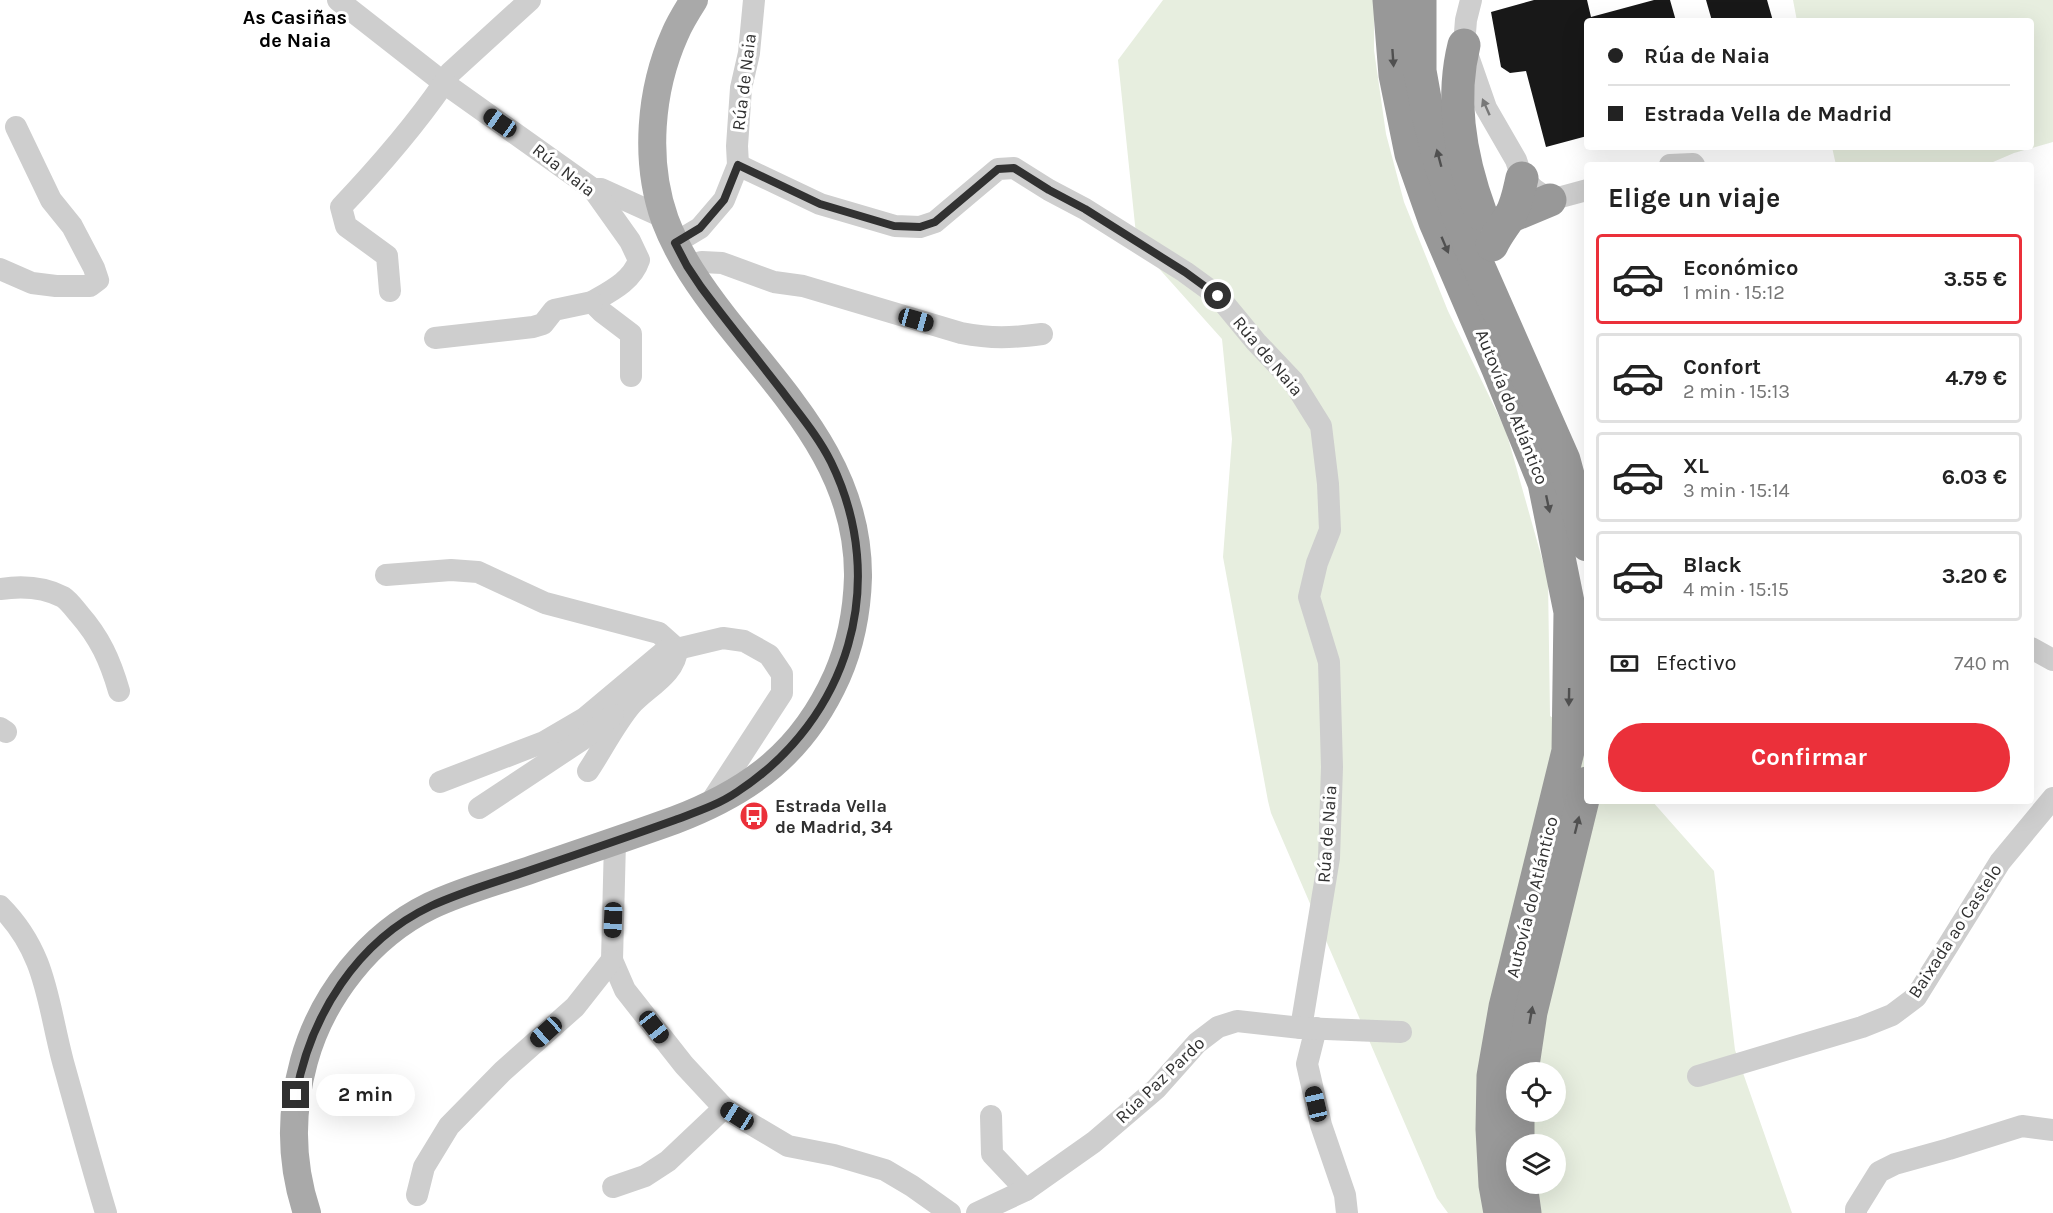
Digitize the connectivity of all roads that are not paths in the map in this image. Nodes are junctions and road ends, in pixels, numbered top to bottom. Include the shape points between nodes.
1 (338, 0) edge
2 (530, 0) edge
3 (694, 0) edge
4 (754, 0) edge
5 (1389, 0) edge
6 (1420, 0) edge
7 (1471, 0) edge
8 (1464, 45) junction
9 (444, 83) junction
10 (16, 127) dead end
11 (738, 165) junction
12 (1522, 178) junction
13 (592, 189) junction
14 (1584, 191) edge
15 (1550, 201) junction
16 (1509, 217) junction
17 (675, 243) junction
18 (1492, 245) junction
19 (0, 270) edge
20 (390, 291) dead end
21 (592, 302) junction
22 (1042, 334) dead end
23 (435, 338) dead end
24 (631, 376) dead end
25 (1584, 473) edge
26 (1584, 534) edge
27 (386, 575) dead end
28 (0, 589) edge
29 (677, 649) junction
30 (2034, 650) edge
31 (2053, 660) edge
32 (119, 691) dead end
33 (632, 704) junction
34 (588, 771) dead end
35 (440, 782) dead end
36 (1584, 795) edge
37 (2053, 798) edge
38 (479, 808) dead end
39 (707, 808) junction
40 (615, 841) junction
41 (0, 906) edge
42 (612, 960) junction
43 (1309, 1028) junction
44 (1401, 1032) dead end
45 (1524, 1062) edge
46 (1698, 1076) dead end
47 (724, 1108) junction
48 (991, 1116) dead end
49 (2053, 1130) edge
50 (613, 1187) dead end
51 (1026, 1190) junction
52 (1522, 1194) edge
53 (417, 1195) dead end
54 (106, 1213) edge
55 (307, 1213) edge
56 (950, 1213) edge
57 (977, 1213) edge
58 (1347, 1213) edge
59 (1500, 1213) edge
60 (1525, 1213) edge
61 (1856, 1213) edge

1 - 9 street, Rúa Naia
2 - 9 street via 450,73
3 - 17 main road via 675,33 662,67 655,102 655,179
4 - 11 street, Rúa de Naia via 741,88
5 -> 59 highway, Autovía do Atlántico via 1395,75 1411,154 1435,222 1544,483 1570,612 1568,751 1505,1007 1493,1077 1492,1130
26 -> 6 highway, Autovía do Atlántico via 1564,460 1468,242 1440,163 1420,71
7 - 8 street
12 -> 8 street via 1486,108
8 - 18 highway via 1457,89 1459,126 1468,174
9 - 13 street, Rúa Naia
9 - 20 street via 390,153 341,207 346,226 387,256
10 - 19 street via 51,200 72,226 98,280 90,286 56,286 32,283
11 - 17 street, Rúa de Naia via 724,200 700,228
11 - 43 street, Rúa de Naia via 820,204 894,226 920,227 935,222 998,169 1014,168 1085,209 1218,296 1293,381 1321,426 1330,530 1309,597 1329,662 1332,767 1329,858
12 - 15 street
12 - 16 highway
13 - 17 street via 601,189
13 - 21 street, Rúa Naia via 639,260 636,270 616,288
14 - 15 street
15 - 16 highway
16 - 18 highway
17 - 22 street via 702,262 722,263 774,282 802,286 962,333 988,338
17 - 39 main road via 719,311 830,460 844,492 857,550 858,600 852,633 823,705 786,753 736,793
18 - 25 highway
21 - 23 street, Rúa Naia via 554,310 543,324 532,327
21 - 24 street via 631,334
27 - 29 street via 478,572 545,603 659,633
28 - 32 street via 20,586 66,599 100,641
29 - 33 street via 672,666
29 - 35 street via 665,651 585,718 544,742
29 - 39 street via 723,638 744,641 769,655 782,674 782,693
30 - 31 street
33 - 34 street
33 - 38 street
45 -> 36 highway, Autovía do Atlántico via 1531,1012
37 - 46 street, Baixada ao Castelo via 2000,862 1916,997 1892,1015 1862,1027
39 - 40 main road
40 - 42 street
40 - 55 main road via 429,907 390,933 354,968 335,991 320,1019 299,1081 294,1109 294,1156
41 - 54 street via 26,937 40,966
42 - 47 street via 625,990 684,1065
42 - 53 street via 575,1006 448,1126 424,1167
43 - 44 street, Rúa Paz Pardo
43 - 51 street, Rúa Paz Pardo via 1237,1021 1218,1027 1197,1043 1156,1089 1094,1142
43 - 58 street, Rúa de Naia via 1308,1064
47 - 50 street via 668,1161 645,1176
47 - 56 street via 788,1146 885,1170
48 - 51 street via 992,1154
49 - 61 street via 2022,1126 1895,1164 1880,1172
51 - 57 street, Rúa Paz Pardo
52 - 60 highway

